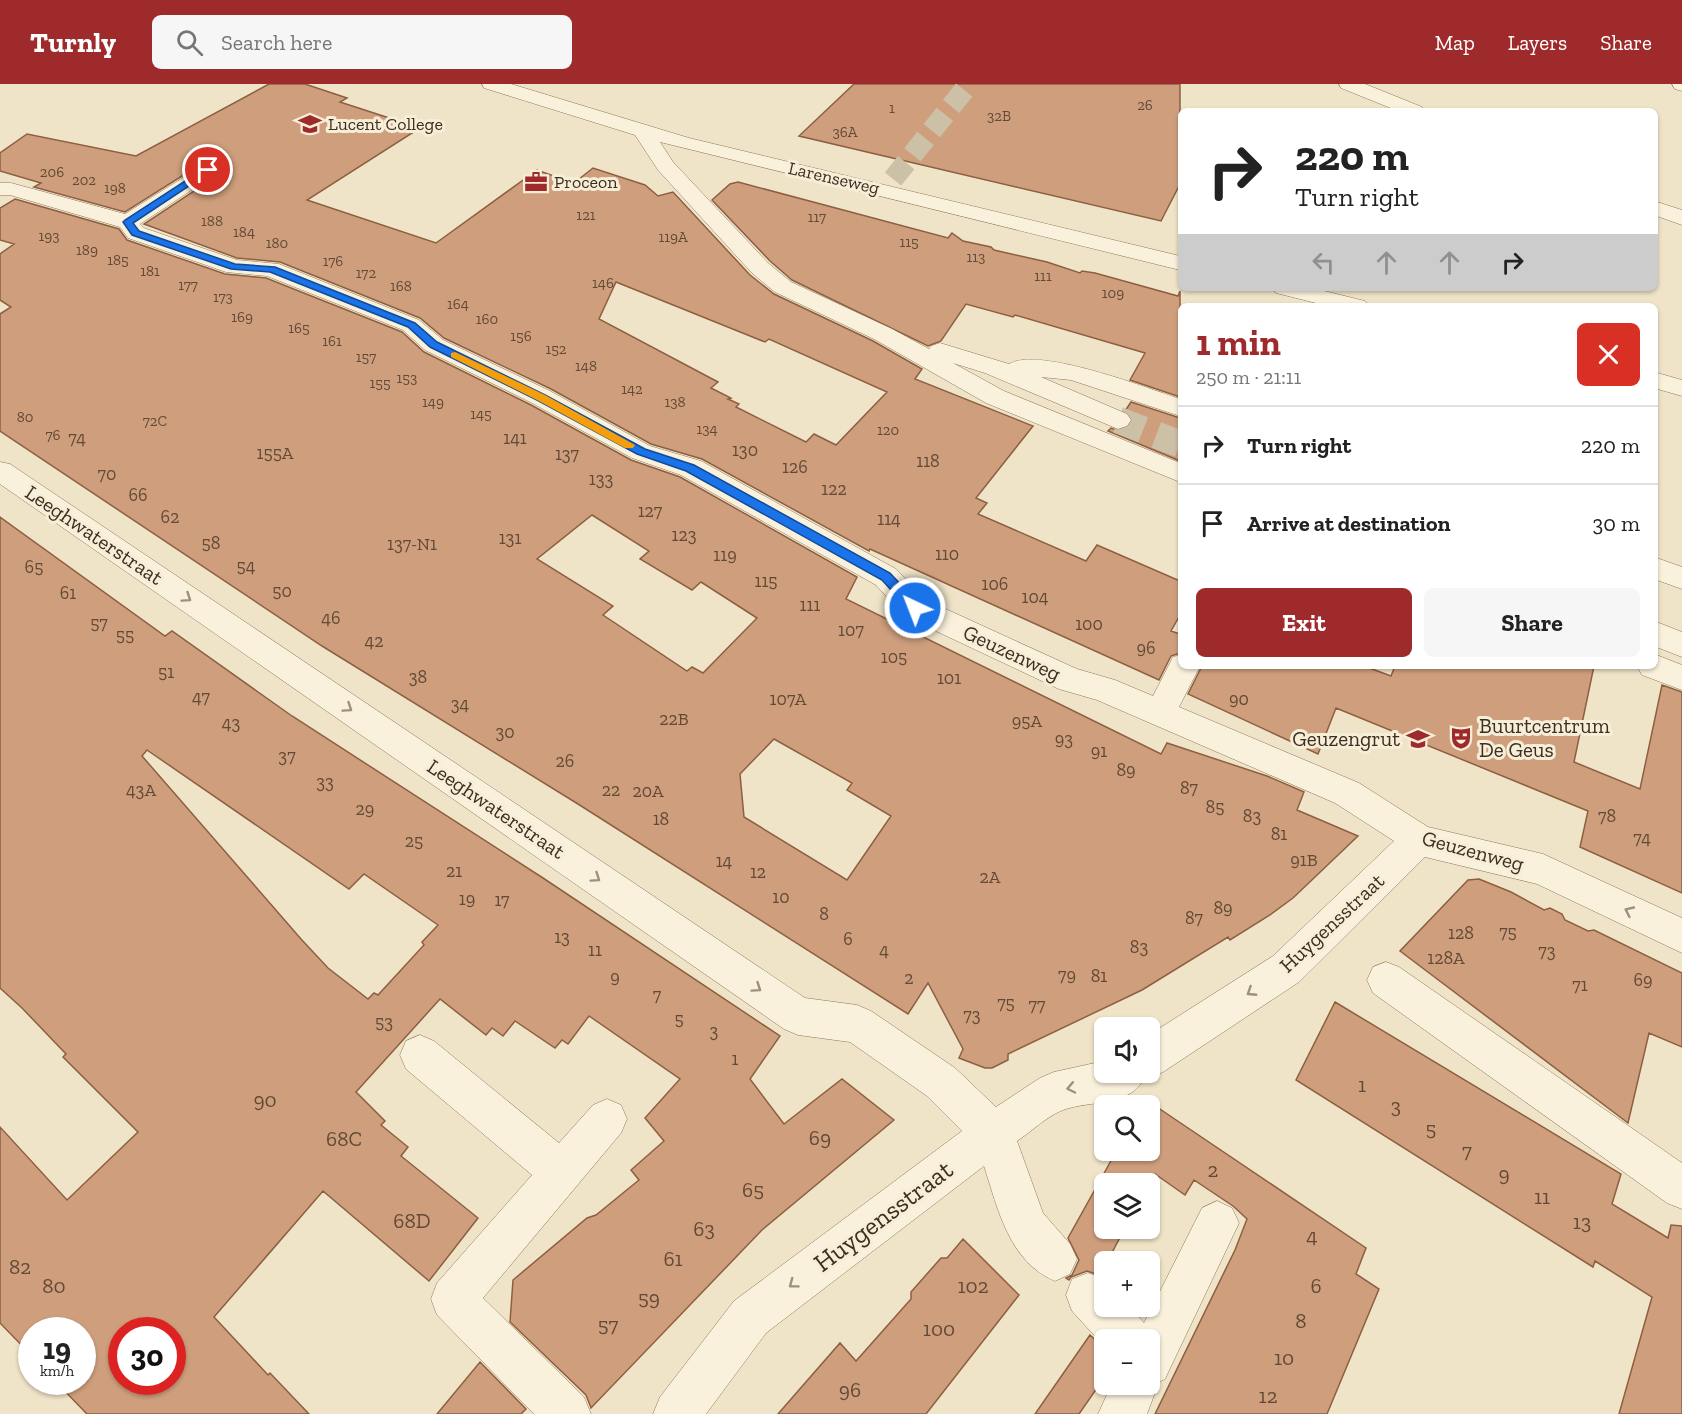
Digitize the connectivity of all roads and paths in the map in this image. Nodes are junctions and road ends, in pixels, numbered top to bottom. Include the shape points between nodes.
1 (490, 84) edge
2 (1348, 84) edge
3 (526, 89) edge
4 (1408, 108) edge
5 (644, 132) junction
6 (208, 170) dead end
7 (0, 189) edge
8 (1658, 209) edge
9 (1682, 218) edge
10 (128, 222) junction
11 (1178, 263) edge
12 (1296, 291) edge
13 (1345, 303) edge
14 (883, 334) junction
15 (994, 367) junction
16 (1658, 381) edge
17 (1682, 388) edge
18 (1178, 407) edge
19 (1118, 420) tunnel mouth
20 (0, 471) edge
21 (1178, 472) edge
22 (1658, 569) edge
23 (1682, 578) edge
24 (1658, 635) edge
25 (1682, 645) edge
26 (1182, 669) edge
27 (1160, 712) junction
28 (1419, 840) junction
29 (1682, 936) edge
30 (1386, 980) dead end
31 (1160, 1051) edge
32 (420, 1055) dead end
33 (1094, 1083) edge
34 (607, 1119) dead end
35 (993, 1133) junction
36 (561, 1172) junction
37 (1682, 1188) edge
38 (1217, 1223) dead end
39 (1055, 1259) dead end
40 (1088, 1295) dead end
41 (1119, 1329) edge
42 (1160, 1340) edge
43 (1132, 1395) edge
44 (567, 1414) edge
45 (677, 1414) edge
46 (1122, 1414) edge

1 - 3 street, Larenseweg
2 - 4 street
3 - 5 street, Larenseweg
5 - 11 street, Larenseweg
5 - 14 street via 665,166 760,268 783,287
6 - 10 street
7 - 10 street, Geuzenweg
8 - 9 street
10 - 27 street, Geuzenweg via 136,233 234,267 271,269 411,325 434,345 641,452 690,468 876,571 915,608 1070,680
12 - 13 street
14 - 15 street
14 - 21 street via 995,397
15 - 18 street via 1074,372
15 - 19 street
16 - 17 street
20 -> 35 street, Leeghwaterstraat via 798,1016 857,1024 941,1082
22 - 23 street
24 - 25 street
26 - 27 street
27 - 28 street, Geuzenweg via 1347,793
29 -> 28 street, Geuzenweg via 1543,870
28 -> 31 street, Huygensstraat via 1286,969
30 - 37 street
32 - 36 street
33 -> 35 street, Huygensstraat via 1054,1092
34 - 36 street
35 - 39 street via 1026,1227
35 -> 45 street, Huygensstraat via 750,1317
36 - 44 street via 453,1299
38 - 42 street
40 - 41 street
43 - 46 street

